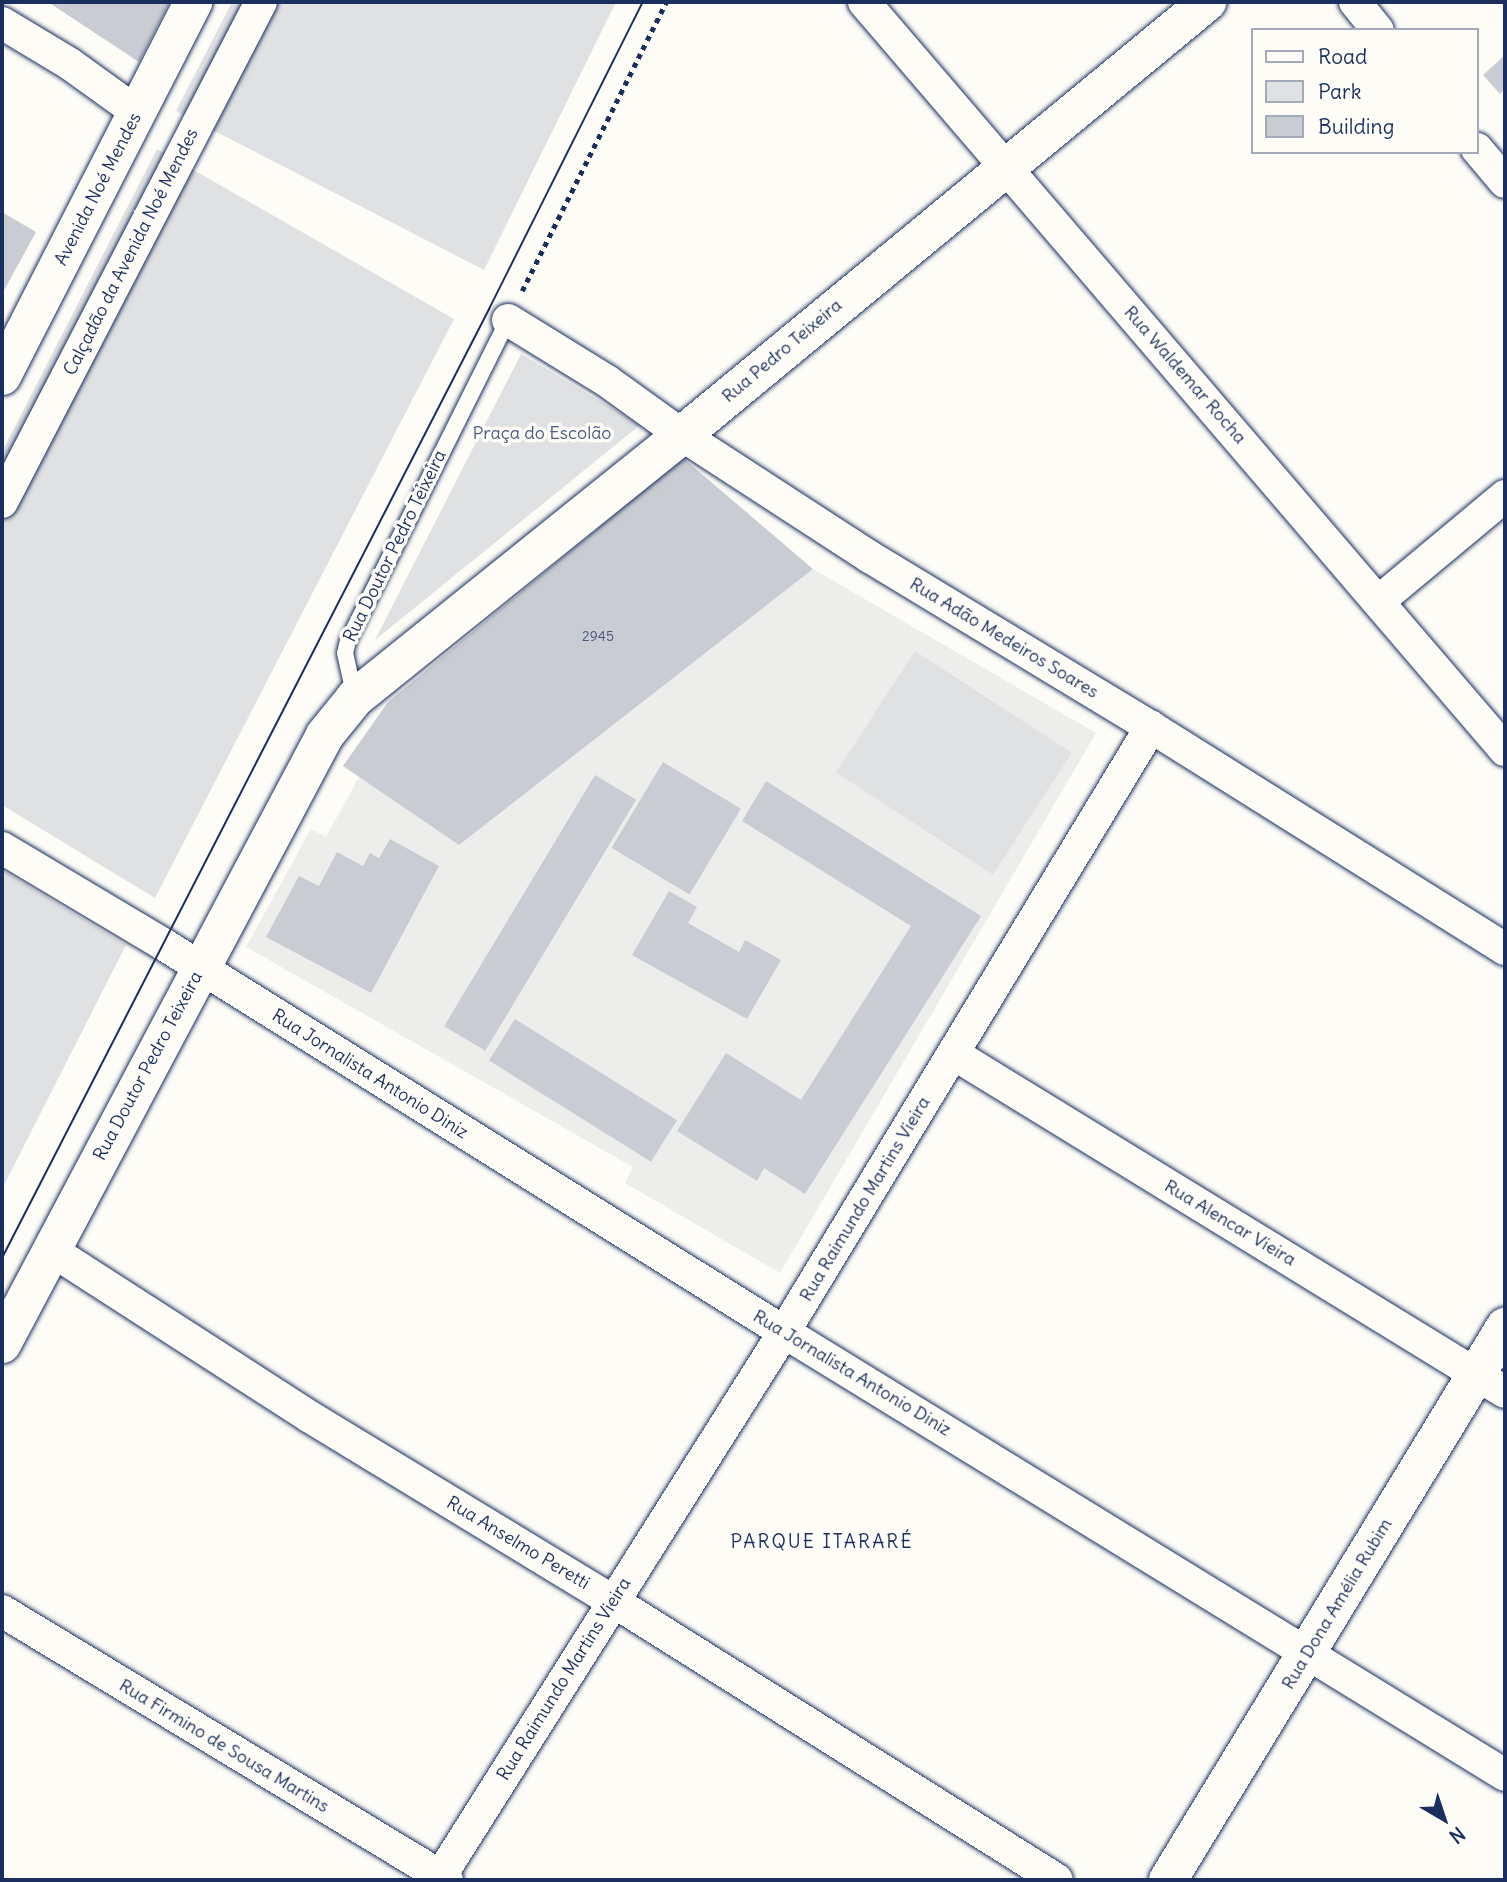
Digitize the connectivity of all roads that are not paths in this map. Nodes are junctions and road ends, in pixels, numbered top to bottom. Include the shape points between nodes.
1 (193, 2) edge
2 (261, 2) edge
3 (864, 2) edge
4 (1207, 2) edge
5 (1355, 2) edge
6 (2, 23) edge
7 (1376, 28) edge
8 (138, 113) junction
9 (1479, 151) edge
10 (1006, 165) junction
11 (1505, 182) edge
12 (508, 320) joint
13 (2, 376) edge
14 (682, 435) junction
15 (1505, 496) edge
16 (2, 502) edge
17 (1379, 601) junction
18 (355, 698) junction
19 (1151, 727) junction
20 (1505, 750) edge
21 (2, 848) edge
22 (1505, 949) edge
23 (200, 969) junction
24 (954, 1054) junction
25 (51, 1250) junction
26 (1505, 1326) edge
27 (784, 1332) junction
28 (2, 1344) edge
29 (1490, 1382) edge
30 (613, 1601) junction
31 (2, 1611) edge
32 (1309, 1652) junction
33 (1505, 1775) edge
34 (441, 1879) edge
35 (1056, 1880) edge
36 (1168, 1880) edge

1 - 8 main road, Avenida Noé Mendes
2 - 16 street, Calçadão da Avenida Noé Mendes
3 - 10 street, Rua Waldemar Rocha
4 - 10 main road, Rua Pedro Teixeira
5 - 7 street
6 - 8 street
8 - 13 main road, Avenida Noé Mendes
9 - 11 street
10 - 14 main road, Rua Pedro Teixeira
10 - 17 street, Rua Waldemar Rocha
12 - 14 street, Rua Adão Medeiros Soares via 607,381
12 - 18 lane, Rua Doutor Pedro Teixeira via 348,640 345,653
14 - 18 main road, Rua Pedro Teixeira
14 - 19 street, Rua Adão Medeiros Soares via 870,557
15 - 17 street
17 - 20 street, Rua Waldemar Rocha
18 - 23 main road, Rua Doutor Pedro Teixeira via 325,736
19 - 22 street, Rua Adão Medeiros Soares
19 - 24 street, Rua Raimundo Martins Vieira
21 - 23 street, Rua Jornalista Antonio Diniz
23 - 25 main road, Rua Doutor Pedro Teixeira
23 - 27 street, Rua Jornalista Antonio Diniz
24 - 27 street, Rua Raimundo Martins Vieira
24 - 29 street, Rua Alencar Vieira
25 - 28 main road, Rua Doutor Pedro Teixeira
25 - 30 street, Rua Anselmo Peretti via 299,1410
26 - 29 main road, Rua Dona Amélia Rubim
27 - 30 street, Rua Raimundo Martins Vieira
27 - 32 street, Rua Jornalista Antonio Diniz
29 - 32 main road, Rua Dona Amélia Rubim
30 - 34 street, Rua Raimundo Martins Vieira
30 - 35 street, Rua Anselmo Peretti
31 - 34 street, Rua Firmino de Sousa Martins
32 - 33 street, Rua Jornalista Antonio Diniz
32 - 36 main road, Rua Dona Amélia Rubim

